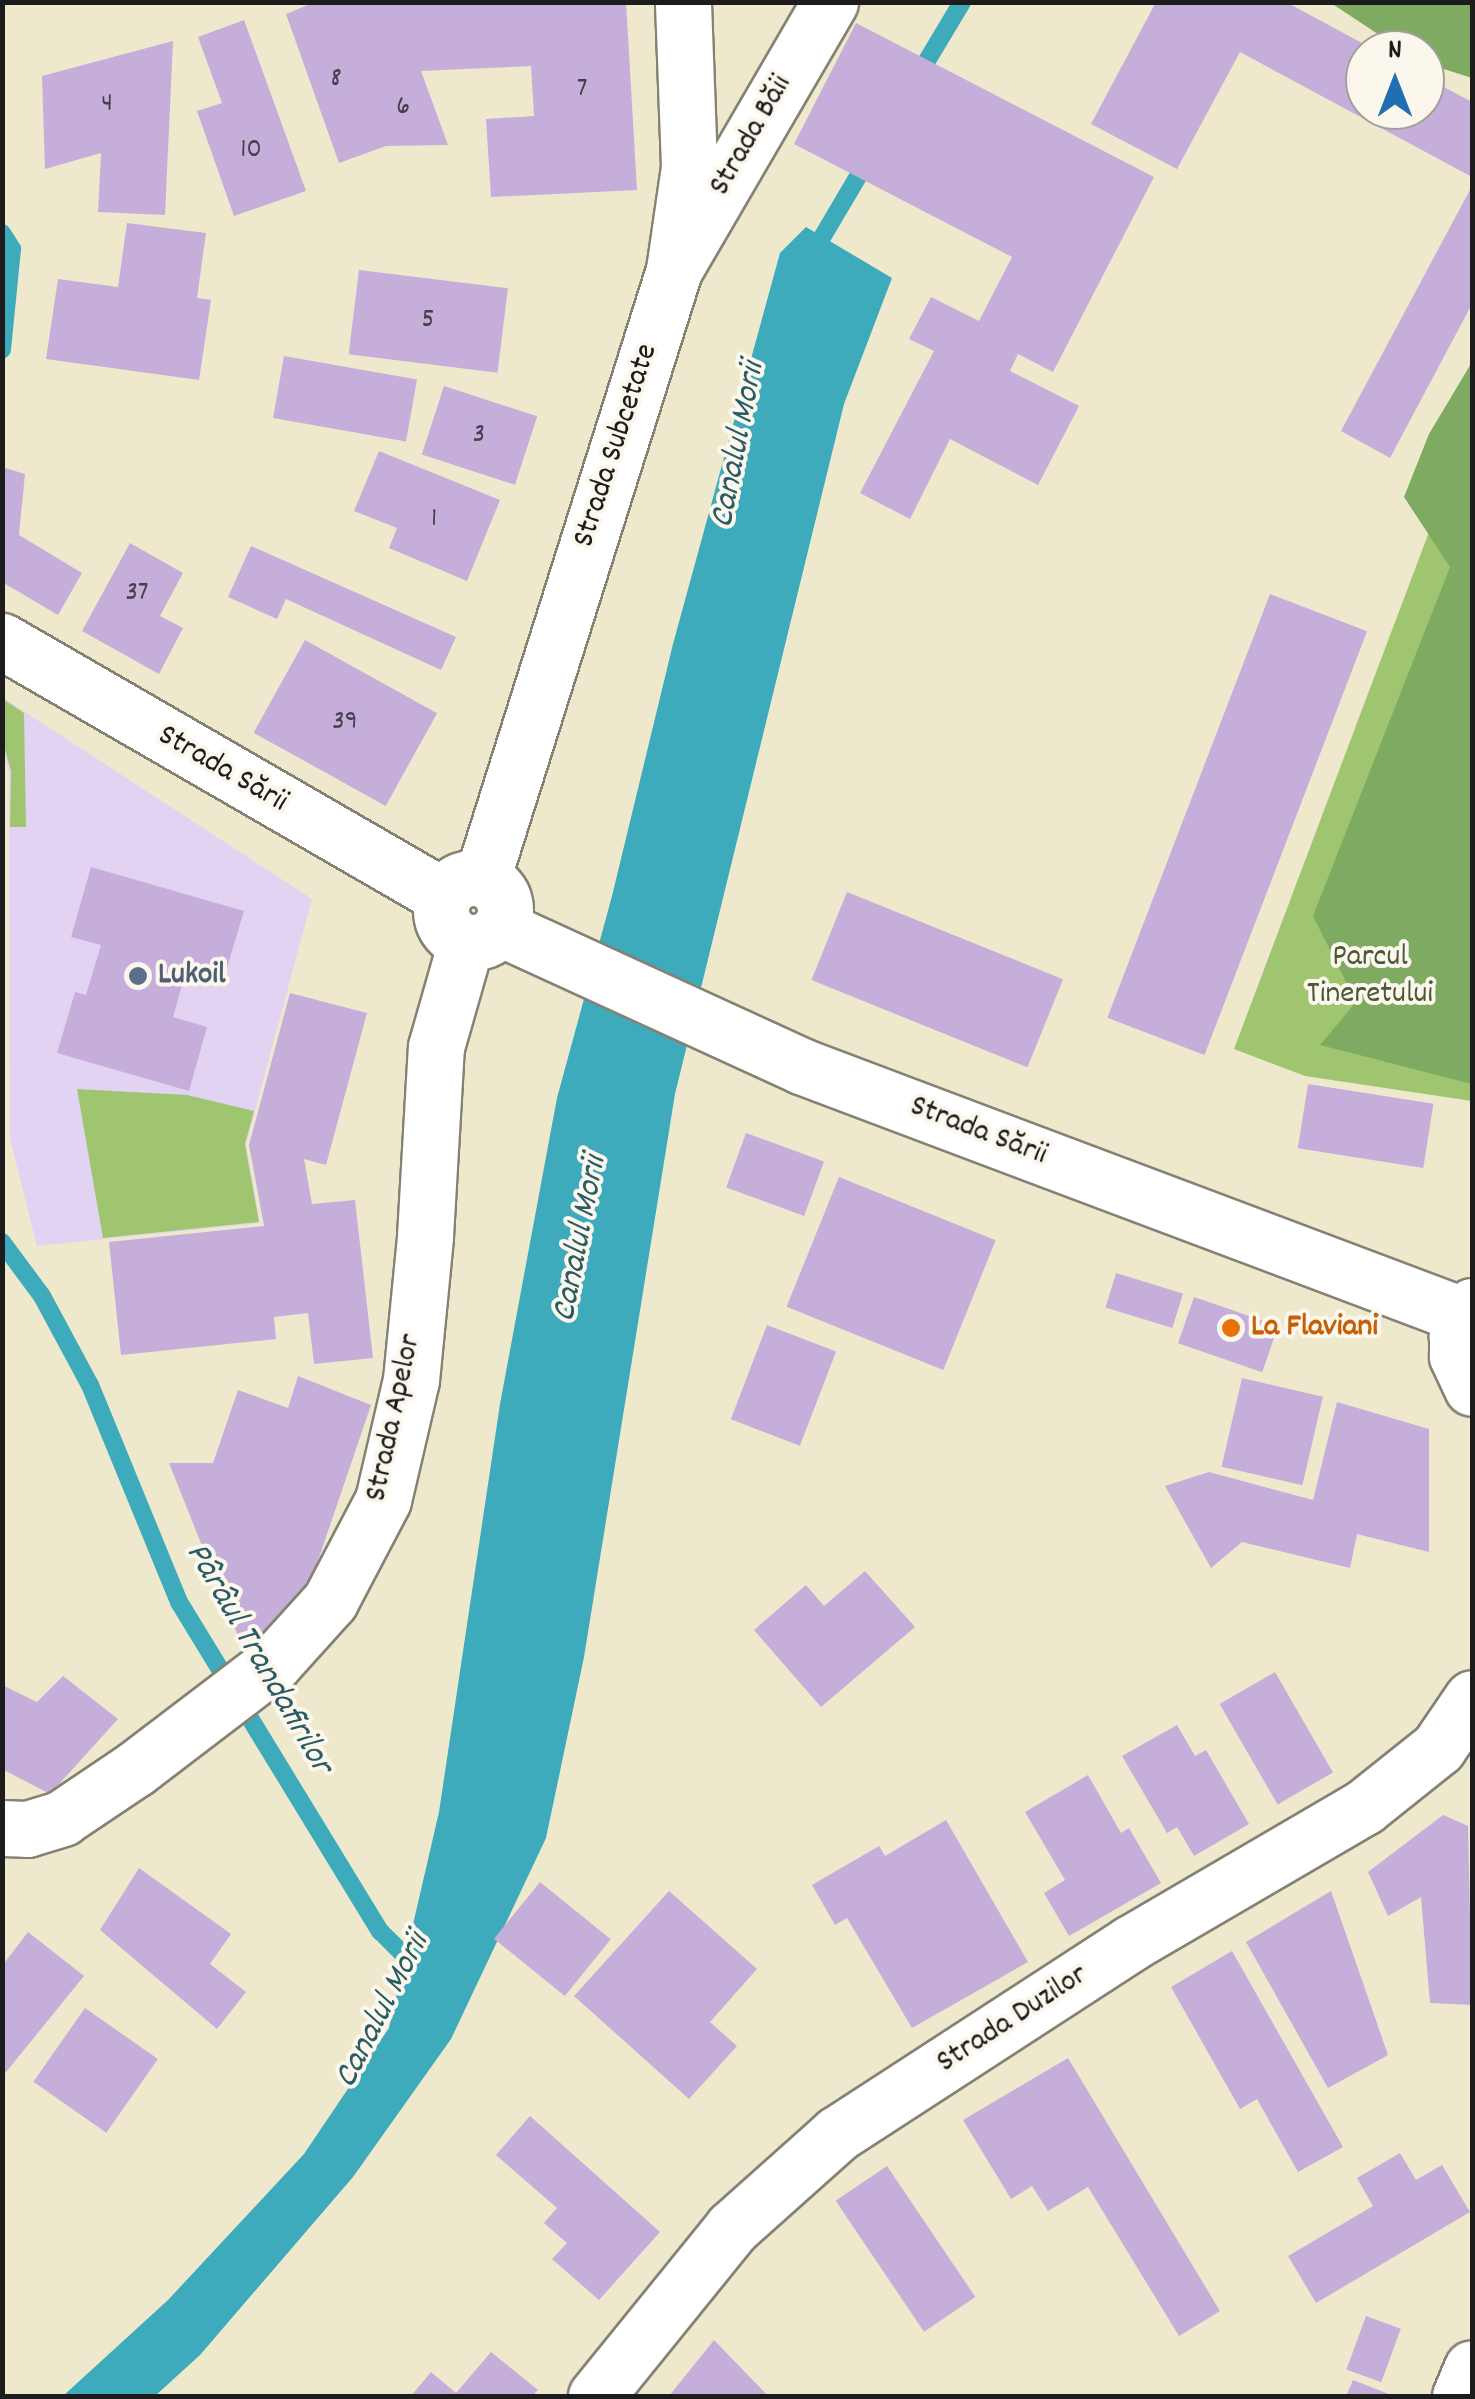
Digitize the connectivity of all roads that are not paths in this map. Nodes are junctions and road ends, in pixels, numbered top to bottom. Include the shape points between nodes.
1 (683, 2) edge
2 (830, 2) edge
3 (674, 270) junction
4 (10, 645) edge
5 (472, 911) junction
6 (1469, 1311) edge
7 (1472, 1388) edge
8 (1472, 1698) edge
9 (2, 1828) edge
10 (596, 2396) edge

1 - 3 street, Strada Subcetate via 688,168
2 - 3 street, Strada Băii
3 - 5 street, Strada Subcetate
4 - 5 street, Strada Sării
5 - 6 street, Strada Sării via 553,956 754,1046
5 - 9 street, Strada Apelor via 436,1047 411,1380 383,1500 330,1601 274,1662 62,1818 27,1829
6 - 7 street via 1457,1336 1457,1356
8 - 10 street, Strada Duzilor via 1438,1748 1364,1807 1131,1943 838,2134 732,2228

